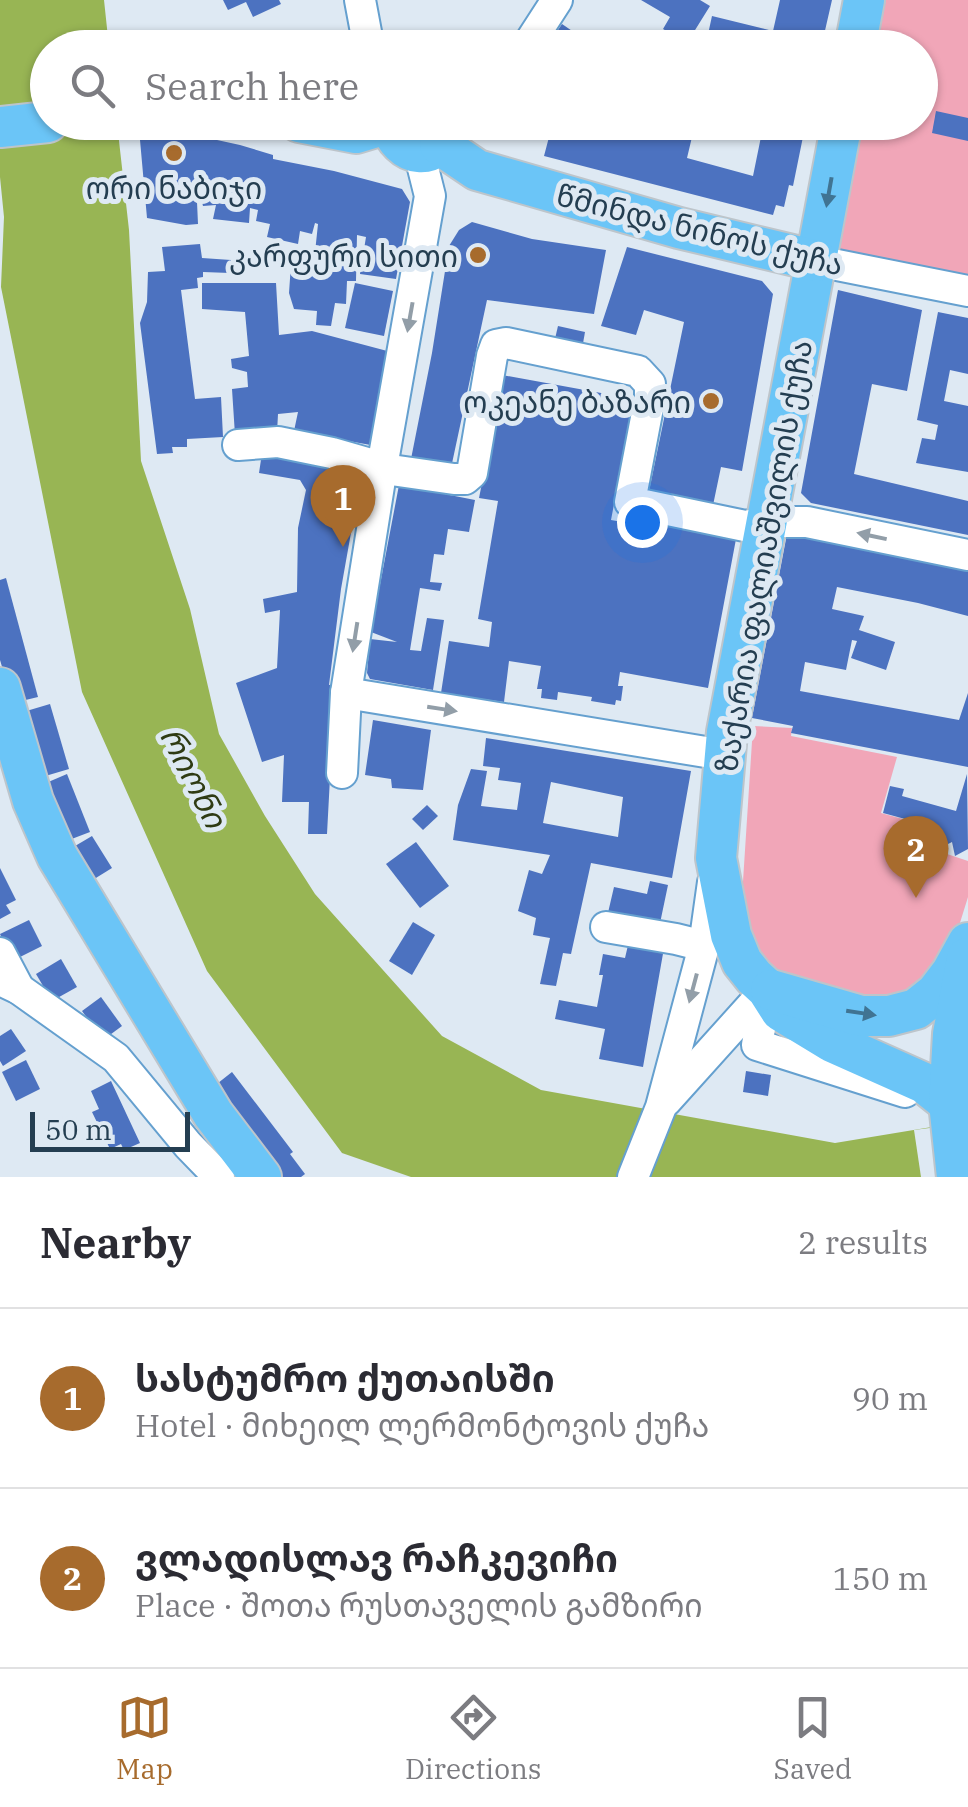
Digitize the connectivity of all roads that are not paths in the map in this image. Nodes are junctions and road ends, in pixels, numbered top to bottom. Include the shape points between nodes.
1 (360, 0) edge
2 (557, 0) edge
3 (864, 0) edge
4 (366, 30) edge
5 (538, 30) edge
6 (859, 30) edge
7 (30, 124) edge
8 (0, 127) edge
9 (396, 140) edge
10 (436, 140) edge
11 (839, 140) edge
12 (817, 261) junction
13 (968, 291) edge
14 (238, 444) dead end
15 (382, 468) junction
16 (767, 522) junction
17 (968, 555) edge
18 (0, 688) edge
19 (346, 693) junction
20 (724, 755) junction
21 (342, 773) dead end
22 (716, 858) junction
23 (606, 927) dead end
24 (968, 943) edge
25 (704, 946) junction
26 (0, 953) edge
27 (968, 954) edge
28 (9, 984) edge
29 (767, 989) junction
30 (941, 1104) junction
31 (660, 1107) junction
32 (188, 1144) junction
33 (207, 1177) edge
34 (220, 1177) edge
35 (260, 1177) edge
36 (633, 1177) edge
37 (957, 1177) edge

1 - 4 street
2 - 5 street
3 - 6 main road
7 - 8 main road
9 - 10 main road, წმინდა ნინოს ქუჩა via 404,148
10 - 12 main road, წმინდა ნინოს ქუჩა via 478,170
10 -> 15 street
11 -> 12 main road, ზაქარია ფალიაშვილის ქუჩა
12 - 13 street, წმინდა ნინოს ქუჩა
12 - 16 main road, ზაქარია ფალიაშვილის ქუჩა
14 - 15 street via 278,442
15 - 16 street via 454,480 472,473 492,356 496,345 506,343 638,370 650,384 630,502 745,526
15 -> 19 street
17 -> 16 street via 807,522
16 - 20 main road, ზაქარია ფალიაშვილის ქუჩა
18 - 35 main road via 33,801 57,856 213,1114
19 -> 20 street
19 - 21 street
20 - 22 main road, ზაქარია ფალიაშვილის ქუჩა
22 - 25 street, ზაქარია ფალიაშვილის ქუჩა
22 - 29 main road via 742,962
23 - 25 street
29 -> 24 main road via 862,1016 889,1016 936,993
25 -> 31 street, ზაქარია ფალიაშვილის ქუჩა
26 - 28 street
27 - 30 main road
28 - 32 street via 116,1058
29 - 30 main road via 781,1011
29 - 31 street
30 - 37 main road
31 - 36 street, ზაქარია ფალიაშვილის ქუჩა
32 - 33 street
32 - 34 street

